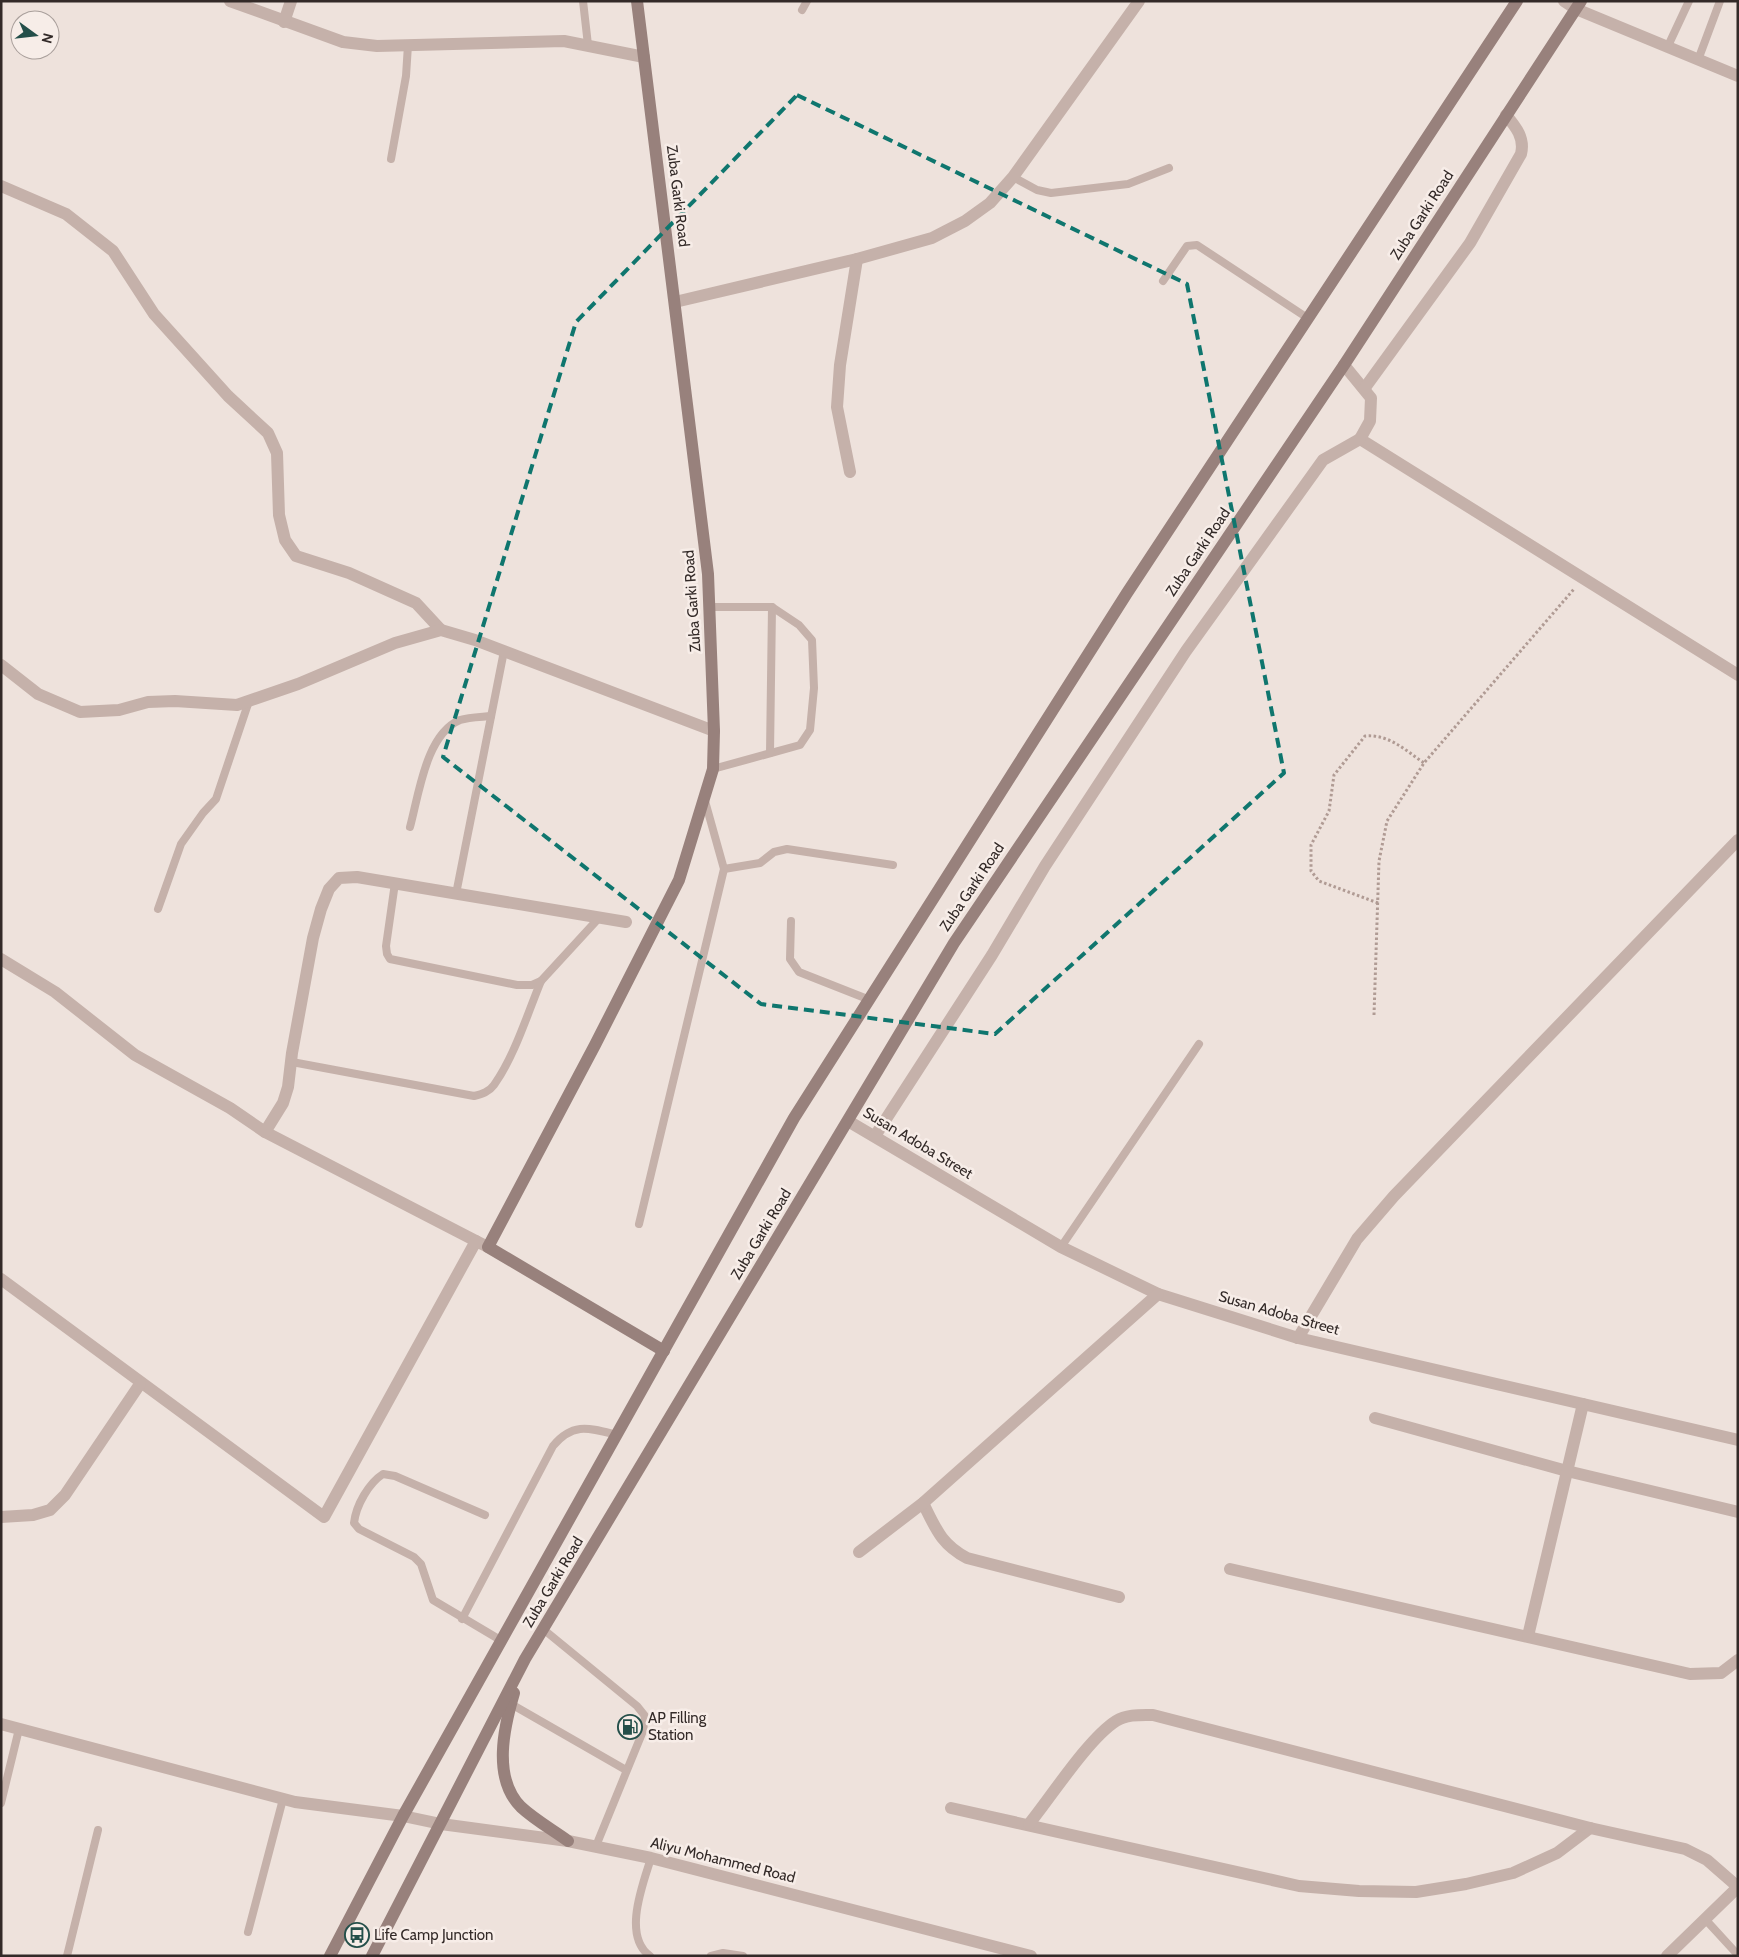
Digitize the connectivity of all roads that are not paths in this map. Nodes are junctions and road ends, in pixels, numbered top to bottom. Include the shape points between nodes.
1 (230, 1) edge
2 (291, 1) edge
3 (583, 1) edge
4 (637, 1) edge
5 (807, 1) edge
6 (1139, 1) edge
7 (1517, 1) edge
8 (1564, 1) edge
9 (1689, 1) edge
10 (1720, 1) edge
11 (1579, 5) edge
12 (802, 10) dead end
13 (284, 22) junction
14 (408, 45) junction
15 (588, 45) junction
16 (1668, 46) junction
17 (644, 57) junction
18 (1698, 60) junction
19 (1738, 76) edge
20 (1506, 115) junction
21 (391, 159) dead end
22 (1169, 168) dead end
23 (1013, 177) junction
24 (1, 186) edge
25 (857, 258) junction
26 (1163, 281) dead end
27 (675, 302) junction
28 (1309, 319) junction
29 (1344, 366) junction
30 (1364, 389) junction
31 (1360, 440) junction
32 (850, 472) dead end
33 (710, 607) junction
34 (772, 607) junction
35 (441, 630) junction
36 (504, 651) junction
37 (1, 664) edge
38 (1738, 675) edge
39 (249, 701) junction
40 (491, 716) junction
41 (714, 731) junction
42 (770, 753) junction
43 (713, 769) junction
44 (704, 796) junction
45 (410, 827) dead end
46 (1738, 840) edge
47 (893, 865) dead end
48 (724, 869) junction
49 (395, 883) junction
50 (456, 894) junction
51 (158, 909) dead end
52 (598, 919) junction
53 (791, 921) dead end
54 (626, 922) dead end
55 (1, 959) edge
56 (541, 981) junction
57 (870, 1000) junction
58 (1199, 1044) dead end
59 (292, 1062) junction
60 (848, 1120) junction
61 (265, 1132) junction
62 (875, 1136) junction
63 (639, 1224) dead end
64 (476, 1241) junction
65 (488, 1247) junction
66 (1061, 1247) junction
67 (1, 1279) edge
68 (1158, 1294) junction
69 (1298, 1338) junction
70 (664, 1351) junction
71 (140, 1384) junction
72 (1583, 1404) junction
73 (1375, 1418) dead end
74 (618, 1435) junction
75 (1738, 1440) edge
76 (1567, 1471) junction
77 (923, 1503) junction
78 (1738, 1512) edge
79 (485, 1515) dead end
80 (1, 1517) edge
81 (859, 1552) dead end
82 (1230, 1568) dead end
83 (1119, 1597) dead end
84 (462, 1619) junction
85 (543, 1629) junction
86 (1528, 1636) junction
87 (502, 1641) junction
88 (525, 1659) junction
89 (1738, 1660) edge
90 (511, 1704) junction
91 (1, 1724) edge
92 (19, 1729) junction
93 (626, 1770) junction
94 (283, 1799) junction
95 (1, 1803) edge
96 (951, 1808) dead end
97 (403, 1816) junction
98 (441, 1824) junction
99 (1030, 1824) junction
100 (1590, 1828) junction
101 (98, 1830) dead end
102 (568, 1841) junction
103 (596, 1846) junction
104 (651, 1858) junction
105 (1738, 1887) edge
106 (1705, 1919) junction
107 (248, 1932) dead end
108 (1667, 1955) edge
109 (1738, 1955) edge
110 (67, 1956) edge
111 (330, 1956) edge
112 (372, 1956) edge
113 (650, 1956) edge
114 (711, 1956) edge
115 (743, 1956) edge
116 (1031, 1956) edge

1 - 13 street
2 - 13 street
3 - 15 lane
4 - 17 main road, Zuba Garki Road
5 - 12 lane
6 - 23 street
7 - 28 main road, Zuba Garki Road
8 - 11 street
9 - 16 lane
10 - 18 lane
11 - 16 street
11 - 20 main road, Zuba Garki Road
13 - 14 street via 343,42
14 - 15 street via 564,41
14 - 21 lane via 406,76
15 - 17 street
16 - 18 street
17 - 27 main road, Zuba Garki Road
18 - 19 street
20 - 29 main road, Zuba Garki Road
20 - 30 street via 1518,129 1521,154 1470,244
22 - 23 lane via 1128,184 1051,193 1037,190
23 - 25 street via 990,203 965,221 932,238
24 - 35 street via 66,214 113,251 154,314 228,396 268,433 276,453 279,515 285,540 296,556 349,573 416,604
25 - 27 street
25 - 32 street via 840,365 837,407
26 - 28 lane via 1187,246 1197,245
27 - 33 main road, Zuba Garki Road
28 - 57 main road, Zuba Garki Road via 1127,593
29 - 30 street
29 - 60 main road, Zuba Garki Road via 954,943
30 - 31 street via 1371,398 1370,421
31 - 38 street
31 - 62 street via 1323,460 1186,651 1045,866 992,955
33 - 34 lane
33 - 41 main road, Zuba Garki Road
34 - 42 lane
34 - 42 lane via 799,625 812,640 814,688 810,730 800,745
35 - 36 street
35 - 39 street via 395,643
36 - 40 lane
36 - 41 street
37 - 39 street via 38,694 80,712 119,710 148,702 237,705
39 - 51 lane via 216,799 181,844
40 - 45 lane via 462,719 448,726 435,742
40 - 50 lane
41 - 43 main road, Zuba Garki Road
42 - 43 lane
43 - 44 main road, Zuba Garki Road
44 - 48 lane
44 - 65 main road, Zuba Garki Road via 679,880
46 - 69 street via 1394,1196 1357,1239
47 - 48 lane via 787,849 774,852 760,863
48 - 63 lane
49 - 50 street
49 - 56 lane via 386,946 390,959 517,985
49 - 59 street via 357,876 339,878 330,889 313,938
50 - 52 street
52 - 54 street
52 - 56 lane
53 - 57 lane via 790,959 799,972
55 - 61 street via 55,992 135,1055 230,1108
56 - 59 lane via 511,1052 493,1086 485,1094 474,1096
57 - 70 main road, Zuba Garki Road via 794,1118
58 - 66 lane
59 - 61 street via 283,1103
60 - 62 street, Susan Adoba Street
60 - 85 main road, Zuba Garki Road
61 - 64 street
62 - 66 street, Susan Adoba Street
64 - 65 street
64 - 71 street via 324,1517
65 - 70 main road
66 - 68 street, Susan Adoba Street
67 - 71 street
68 - 69 street, Susan Adoba Street
68 - 77 street
69 - 72 street, Susan Adoba Street
70 - 74 main road, Zuba Garki Road
71 - 80 street via 65,1495 50,1510 33,1515
72 - 75 street, Susan Adoba Street
72 - 76 street
73 - 76 street
74 - 84 lane via 593,1429 569,1430 556,1442
74 - 87 main road, Zuba Garki Road
76 - 78 street
76 - 86 street
77 - 81 street
77 - 83 street via 942,1540 967,1558
79 - 84 lane via 395,1476 383,1474 373,1480 355,1515 354,1523 359,1529 414,1557 421,1564 433,1600
82 - 86 street
84 - 87 lane
85 - 88 main road, Zuba Garki Road
85 - 93 lane via 645,1716 643,1731
86 - 89 street via 1690,1674 1722,1673
87 - 97 main road, Zuba Garki Road
88 - 90 main road
88 - 98 main road, Zuba Garki Road
90 - 93 lane
90 - 102 main road via 503,1740 508,1786 521,1806
91 - 92 street, Aliyu Mohammed Road
92 - 94 street, Aliyu Mohammed Road
92 - 95 lane
93 - 103 lane
94 - 97 street, Aliyu Mohammed Road
94 - 107 lane
96 - 99 street
97 - 98 street, Aliyu Mohammed Road
97 - 111 main road, Zuba Garki Road
98 - 102 street, Aliyu Mohammed Road
98 - 112 main road, Zuba Garki Road
99 - 100 street via 1298,1886 1416,1892 1513,1873 1557,1853
99 - 100 street via 1092,1744 1116,1720 1134,1715 1154,1716
100 - 105 street via 1685,1849 1707,1860
101 - 110 lane
102 - 103 street, Aliyu Mohammed Road
103 - 104 street, Aliyu Mohammed Road
104 - 113 lane via 635,1922 640,1944
104 - 116 street, Aliyu Mohammed Road
105 - 106 street
106 - 108 street
106 - 109 lane
114 - 115 lane via 724,1953

